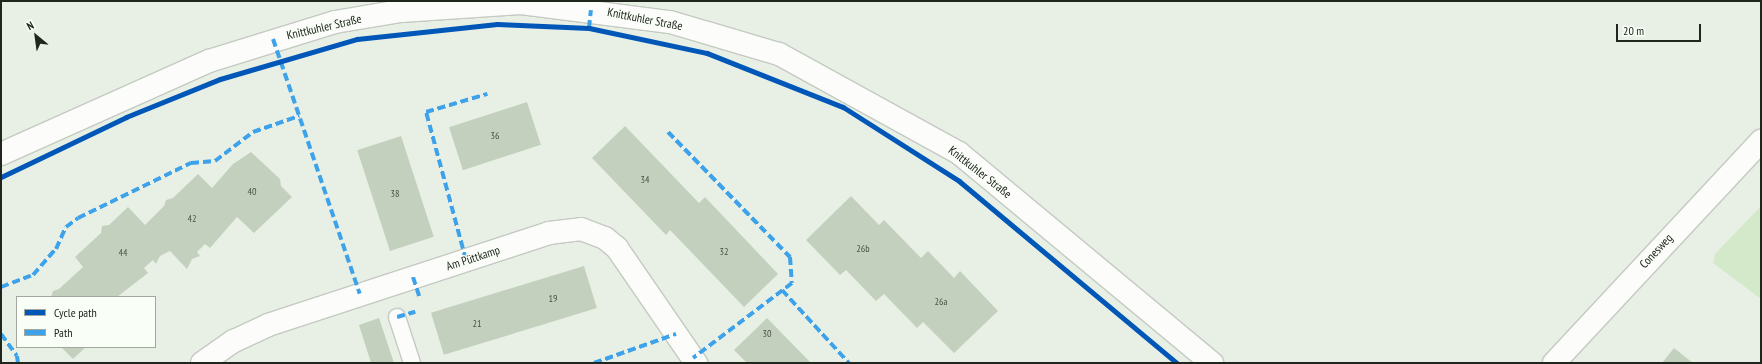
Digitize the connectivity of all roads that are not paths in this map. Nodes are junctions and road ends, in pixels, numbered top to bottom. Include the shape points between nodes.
1 (592, 4) edge
2 (1761, 141) edge
3 (1, 154) edge
4 (397, 317) dead end
5 (202, 363) edge
6 (412, 363) edge
7 (696, 363) edge
8 (1212, 363) edge
9 (1554, 363) edge

1 - 3 street, Knittkuhler Straße via 481,5 401,11 335,22 209,61
1 - 8 street, Knittkuhler Straße via 670,22 779,54 871,102 959,153
2 - 9 street, Conesweg
4 - 6 lane
5 - 7 street, Am Püttkamp via 234,341 268,325 549,233 581,229 605,238 618,248

